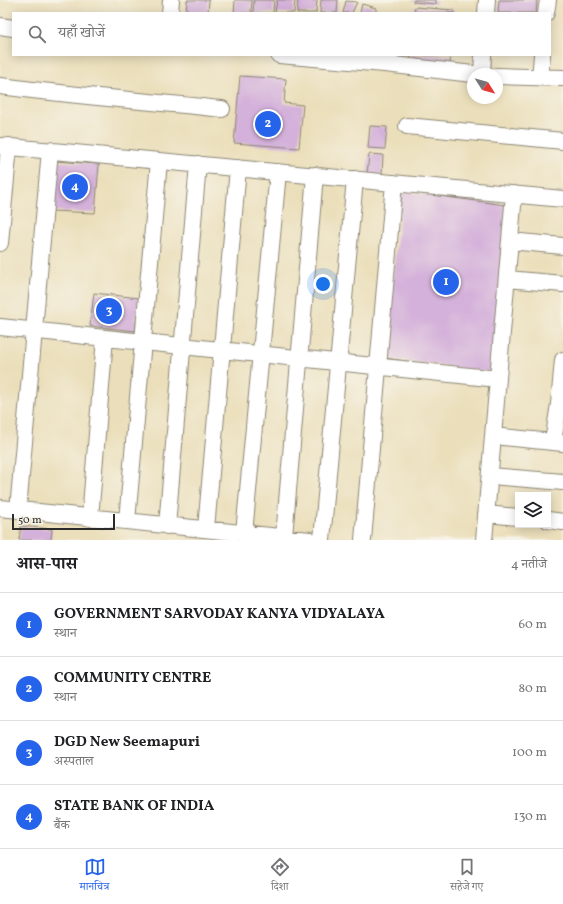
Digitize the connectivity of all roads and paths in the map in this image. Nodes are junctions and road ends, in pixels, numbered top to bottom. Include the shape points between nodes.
1 (171, 0) edge
2 (487, 0) edge
3 (548, 0) edge
4 (170, 12) edge
5 (486, 12) edge
6 (546, 12) edge
7 (0, 26) edge
8 (12, 28) edge
9 (291, 56) edge
10 (483, 56) edge
11 (542, 56) edge
12 (482, 68) edge
13 (467, 73) edge
14 (503, 76) edge
15 (540, 77) junction
16 (563, 78) edge
17 (0, 86) edge
18 (222, 109) dead end
19 (407, 126) dead end
20 (563, 141) edge
21 (4, 146) edge
22 (50, 150) junction
23 (160, 161) junction
24 (198, 164) junction
25 (238, 168) junction
26 (278, 172) junction
27 (315, 175) junction
28 (355, 179) junction
29 (394, 183) junction
30 (514, 194) junction
31 (563, 199) edge
32 (510, 241) junction
33 (0, 243) edge
34 (563, 246) edge
35 (507, 279) junction
36 (563, 284) edge
37 (0, 327) edge
38 (34, 331) junction
39 (105, 338) junction
40 (143, 342) junction
41 (183, 346) junction
42 (222, 350) junction
43 (261, 354) junction
44 (300, 358) junction
45 (338, 362) junction
46 (563, 365) edge
47 (378, 366) junction
48 (498, 379) junction
49 (561, 404) edge
50 (493, 436) junction
51 (558, 443) edge
52 (490, 476) junction
53 (563, 482) edge
54 (0, 508) edge
55 (18, 510) junction
56 (486, 514) junction
57 (515, 517) edge
58 (90, 518) junction
59 (551, 520) edge
60 (127, 522) junction
61 (563, 522) edge
62 (167, 526) junction
63 (206, 529) junction
64 (244, 533) junction
65 (284, 537) junction
66 (310, 540) edge
67 (322, 540) edge
68 (363, 540) edge
69 (484, 540) edge

1 - 4 street
2 - 5 street
3 - 6 street
7 - 8 street
9 - 13 street
10 - 12 street
11 - 15 street
14 - 15 street
15 - 16 street
17 - 18 street via 56,94
19 - 20 street
21 - 22 street
21 - 33 street
22 - 23 street
22 - 38 street
23 - 24 street
23 - 40 street
24 - 25 street
24 - 41 street
25 - 26 street
25 - 42 street
26 - 27 street
26 - 43 street
27 - 28 street
27 - 44 street
28 - 29 street
28 - 45 street
29 - 30 street
29 - 47 street
30 - 31 street
30 - 32 street
32 - 34 street
32 - 35 street
35 - 36 street
35 - 48 street
37 - 38 street
38 - 39 street
38 - 55 street
39 - 40 street
39 - 58 street
40 - 41 street
40 - 60 street
41 - 42 street
41 - 62 street
42 - 43 street
42 - 63 street
43 - 44 street
43 - 64 street
44 - 45 street
44 - 65 street
45 - 47 street
45 - 67 street
46 - 49 street
47 - 48 street
47 - 68 street
48 - 50 street
49 - 51 street
50 - 51 street
50 - 52 street
52 - 53 street
52 - 56 street
54 - 55 street
55 - 58 street
56 - 57 street
56 - 69 street
58 - 60 street
59 - 61 street
60 - 62 street
62 - 63 street
63 - 64 street
64 - 65 street
65 - 66 street

